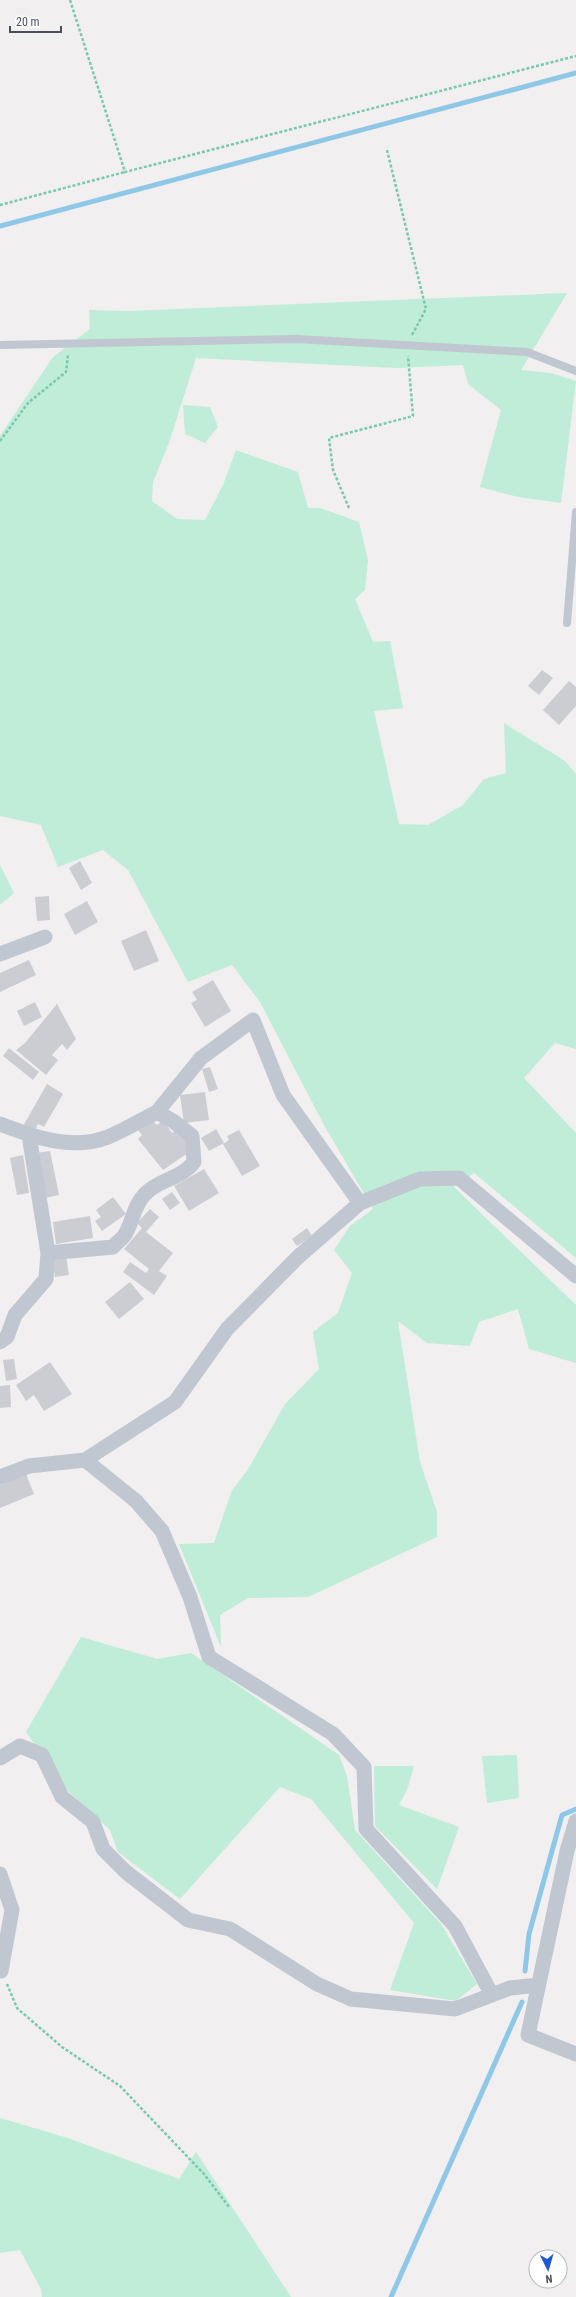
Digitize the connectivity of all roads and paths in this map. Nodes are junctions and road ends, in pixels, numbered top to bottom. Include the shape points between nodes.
1 (70, 0) edge
2 (576, 56) edge
3 (125, 172) junction
4 (0, 206) edge
5 (69, 344) junction
6 (0, 345) edge
7 (576, 371) edge
8 (0, 441) edge
9 (576, 512) edge
10 (566, 623) dead end
11 (45, 937) dead end
12 (0, 954) edge
13 (157, 1112) junction
14 (0, 1124) edge
15 (29, 1135) junction
16 (360, 1203) junction
17 (48, 1253) junction
18 (576, 1276) edge
19 (0, 1342) edge
20 (85, 1460) junction
21 (0, 1477) edge
22 (0, 1758) edge
23 (576, 1821) edge
24 (0, 1874) edge
25 (1, 1970) edge
26 (538, 1985) junction
27 (492, 1995) junction
28 (576, 2054) edge
29 (229, 2207) dead end

1 - 3 path
2 - 3 path
3 - 4 path
5 - 6 lane
5 - 7 lane via 297,339 407,344 527,352
5 - 8 path via 66,372 28,404
9 - 10 lane
11 - 12 street
13 - 15 street via 107,1137 76,1144
13 - 16 street via 201,1058 253,1020 283,1095
13 - 17 street via 192,1136 194,1162 187,1172 169,1178 145,1193 134,1209 124,1235 113,1247
14 - 15 street
15 - 17 street
16 - 18 street via 420,1179 459,1178
16 - 20 street via 298,1256 227,1329 176,1402
17 - 19 street via 46,1279 15,1315 7,1336
20 - 21 street via 29,1466
20 - 27 street via 136,1501 162,1531 190,1597 209,1657 333,1734 364,1767 366,1829 455,1926
22 - 27 street via 20,1746 42,1755 62,1797 93,1822 103,1849 126,1872 188,1920 230,1929 317,1984 351,2000 455,2009
23 - 26 street
24 - 25 street via 12,1910
25 - 29 path via 17,2008 62,2047 120,2086 204,2174
26 - 27 street via 510,1988
26 - 28 street via 528,2036

